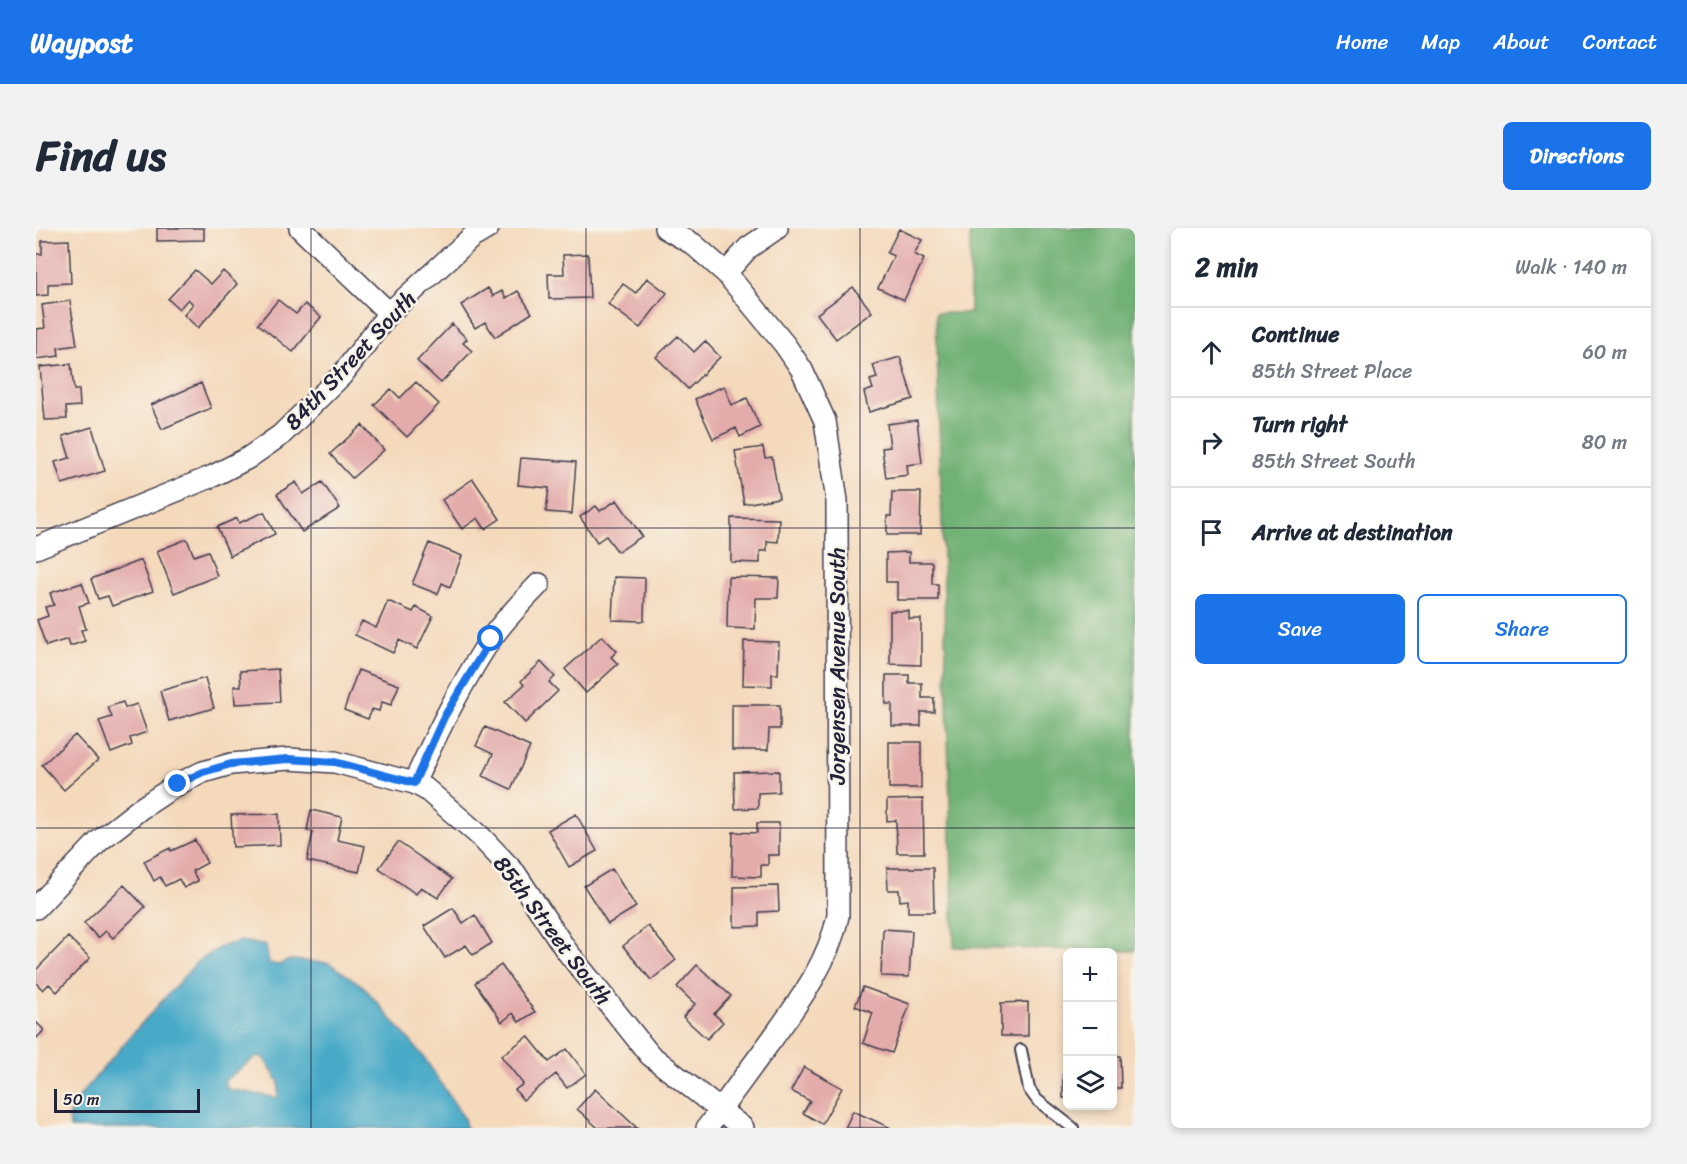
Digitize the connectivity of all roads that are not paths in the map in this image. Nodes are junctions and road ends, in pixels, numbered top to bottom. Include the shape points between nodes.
1 (300, 228) edge
2 (488, 228) edge
3 (665, 228) edge
4 (777, 228) edge
5 (726, 273) junction
6 (389, 313) junction
7 (38, 541) edge
8 (539, 584) dead end
9 (414, 783) junction
10 (36, 908) edge
11 (1022, 1050) dead end
12 (713, 1120) edge
13 (743, 1128) edge
14 (1073, 1128) edge

1 - 6 street
2 - 6 street, 84th Street South via 471,238
3 - 5 street, Jorgensen Avenue South via 693,244
4 - 5 street via 748,248
5 - 12 street, Jorgensen Avenue South via 802,370 825,421 837,501 838,916 823,961 798,1003
6 - 7 street, 84th Street South via 342,375 281,435 248,458 213,476
8 - 9 street via 491,639 444,717
9 - 10 street, 85th Street South via 335,762 288,759 231,764 203,772 140,809 99,841
9 - 12 street, 85th Street South via 479,835 515,873 566,950 650,1055
11 - 14 lane via 1029,1089
12 - 13 street, 85th Street South

